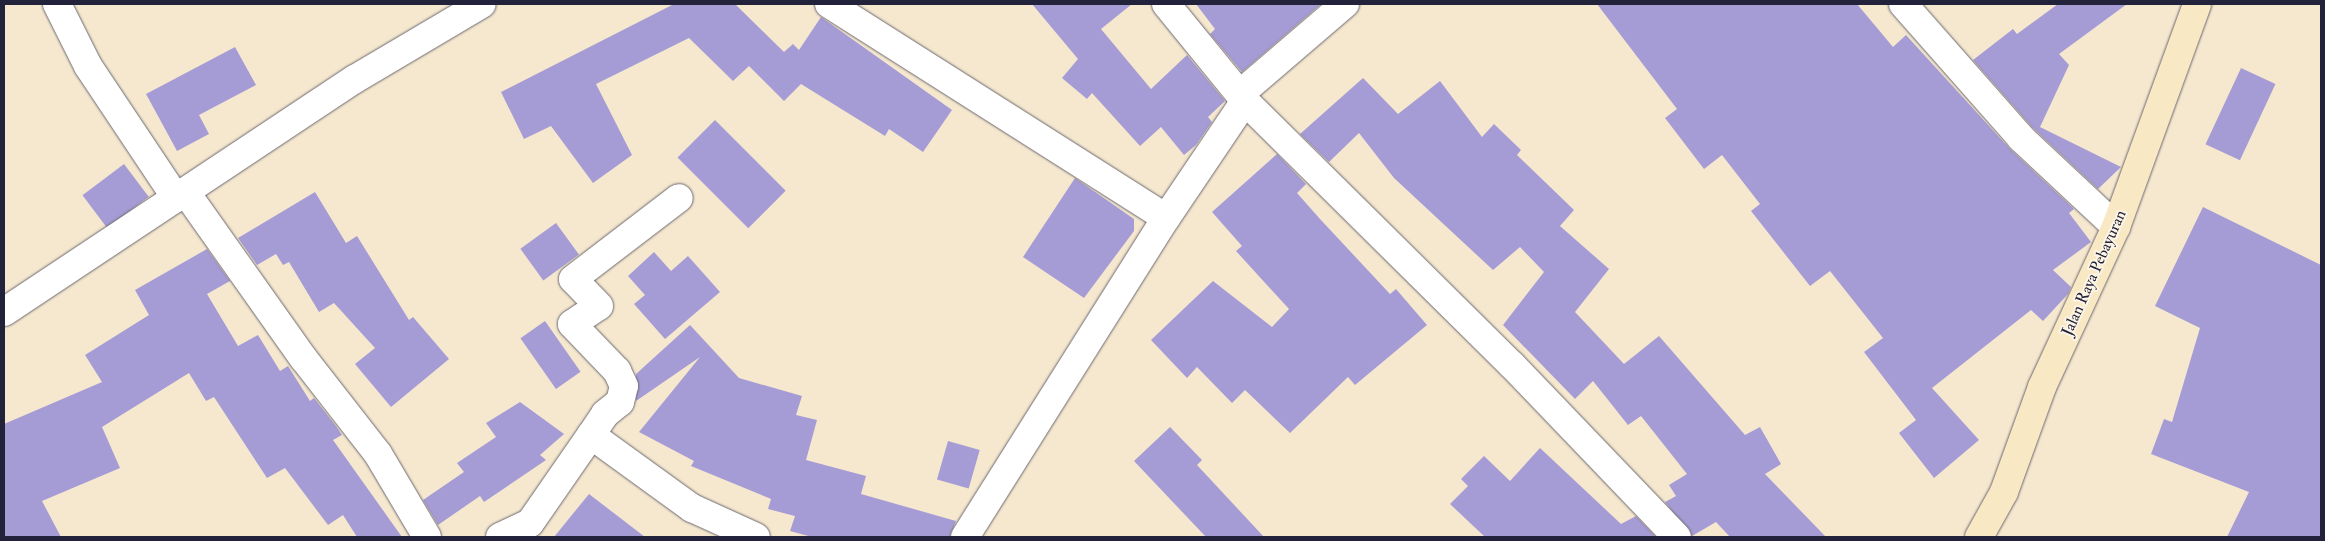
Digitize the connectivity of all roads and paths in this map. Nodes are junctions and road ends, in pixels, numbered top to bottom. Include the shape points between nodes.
1 (57, 4) edge
2 (482, 4) edge
3 (829, 4) edge
4 (1166, 4) edge
5 (1345, 4) edge
6 (1903, 4) edge
7 (2197, 4) edge
8 (1243, 97) junction
9 (181, 196) junction
10 (679, 198) dead end
11 (1166, 218) junction
12 (2116, 227) junction
13 (4, 312) edge
14 (591, 435) junction
15 (427, 537) edge
16 (500, 537) edge
17 (756, 537) edge
18 (965, 537) edge
19 (1677, 537) edge
20 (1980, 537) edge

1 - 9 street via 88,66
2 - 9 street via 355,80
3 - 11 street
4 - 8 street
5 - 8 street
6 - 12 street via 2021,138
7 - 12 main road, Jalan Raya Pebayuran
8 - 11 street
8 - 19 street via 1512,365
9 - 13 street
9 - 15 street via 378,454
10 - 14 street via 573,279 599,306 572,324 617,371 624,386 620,402 605,414
11 - 18 street
12 - 20 main road, Jalan Raya Pebayuran via 2042,387 2004,492
14 - 16 street via 530,523
14 - 17 street via 692,508

